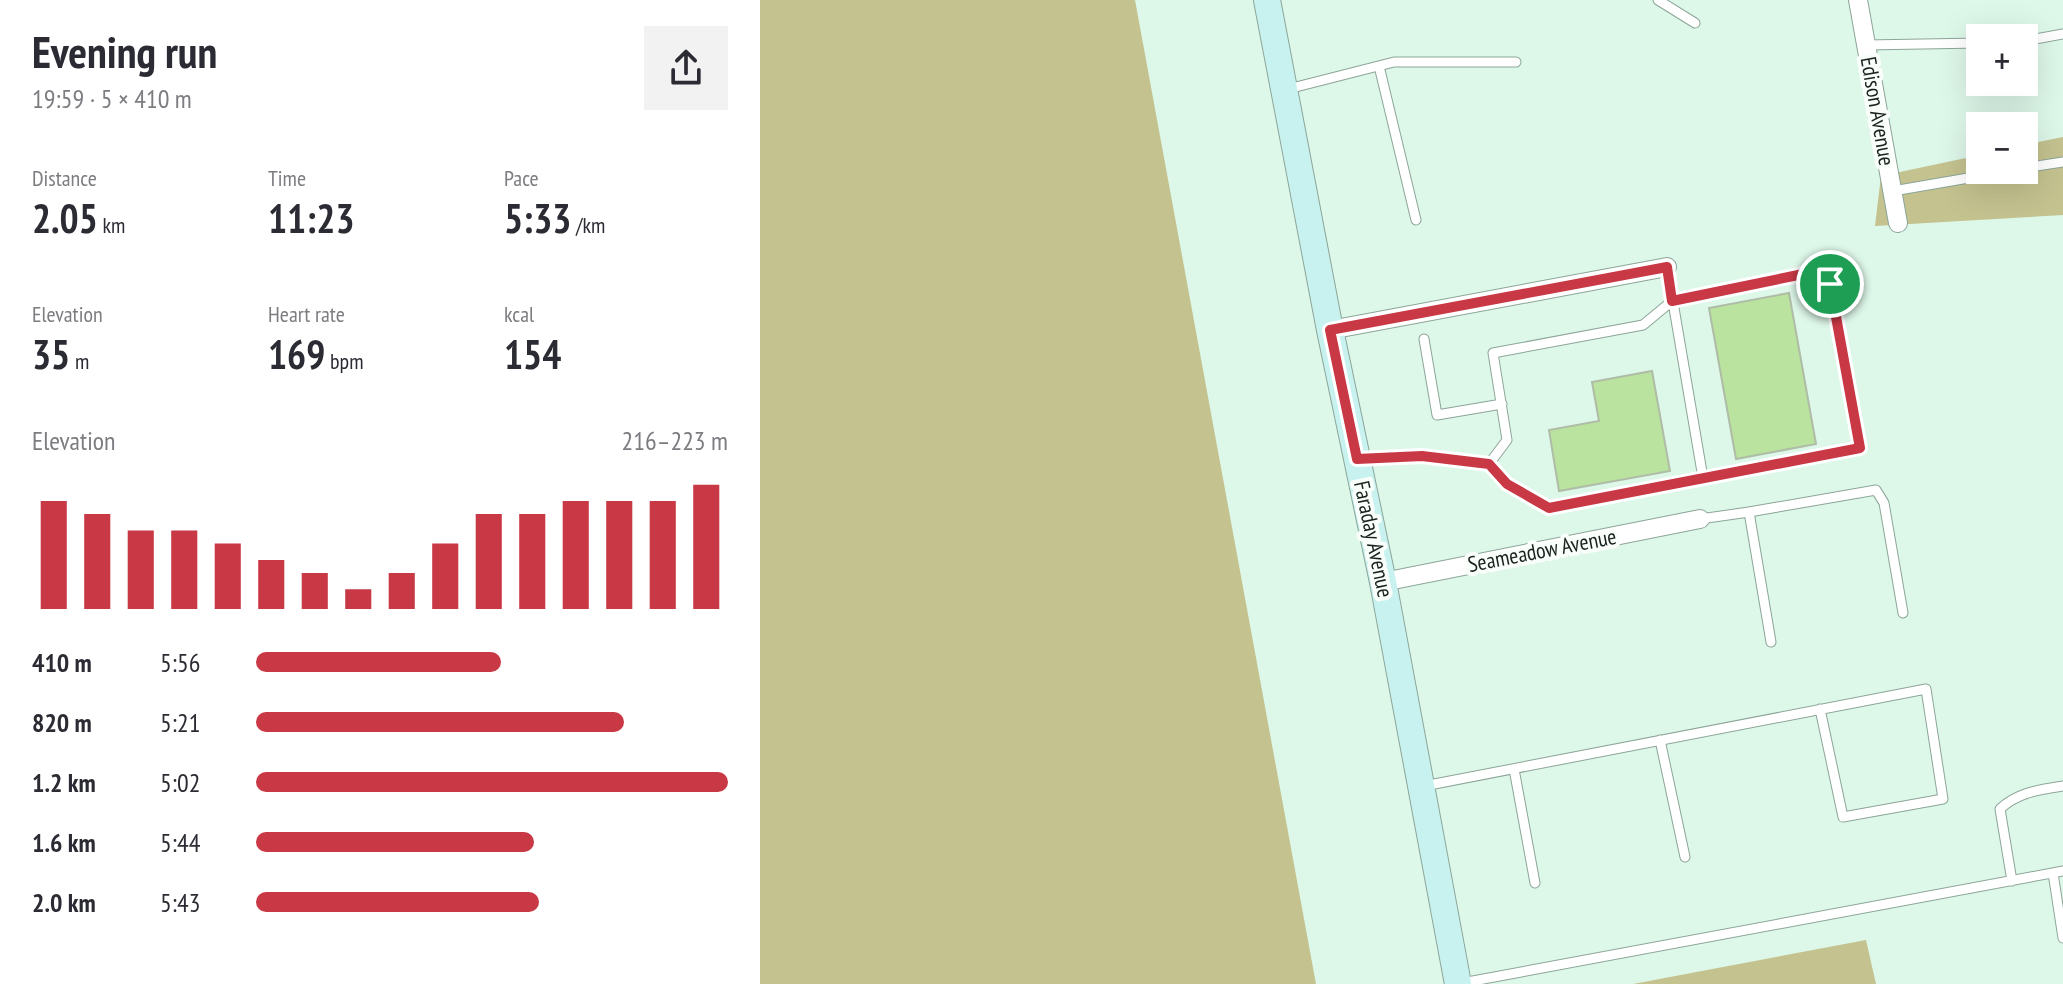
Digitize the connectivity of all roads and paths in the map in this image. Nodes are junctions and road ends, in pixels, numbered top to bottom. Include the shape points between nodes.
1 (1267, 0) edge
2 (1658, 0) edge
3 (1858, 0) edge
4 (1695, 23) dead end
5 (2063, 34) edge
6 (2038, 38) edge
7 (1966, 43) edge
8 (1866, 45) junction
9 (1516, 62) dead end
10 (1379, 66) junction
11 (1284, 90) junction
12 (2063, 162) edge
13 (2038, 166) edge
14 (1966, 178) edge
15 (1893, 191) junction
16 (1416, 220) dead end
17 (1898, 223) dead end
18 (1667, 267) joint
19 (1672, 301) junction
20 (1330, 330) junction
21 (1424, 339) dead end
22 (1502, 404) junction
23 (1357, 459) junction
24 (1489, 464) junction
25 (1703, 478) junction
26 (1749, 512) junction
27 (1700, 519) joint
28 (1383, 582) junction
29 (1903, 613) dead end
30 (1771, 642) dead end
31 (1820, 709) junction
32 (1660, 740) junction
33 (1514, 769) junction
34 (2063, 786) edge
35 (1420, 787) junction
36 (1685, 857) dead end
37 (2058, 872) edge
38 (2012, 881) junction
39 (1535, 883) dead end
40 (2063, 938) edge
41 (1458, 984) edge

1 - 11 street, Faraday Avenue
2 - 4 lane
3 - 8 street, Edison Avenue
5 - 6 lane
7 - 8 lane
8 - 15 street, Edison Avenue
9 - 10 lane
10 - 11 lane
10 - 16 lane
11 - 20 street, Faraday Avenue
12 - 13 lane
14 - 15 lane
15 - 17 street, Edison Avenue
18 - 19 lane
18 - 20 street
19 - 22 lane via 1643,325 1493,353
19 - 25 lane
19 - 25 lane via 1813,272 1830,284 1860,448
20 - 23 street, Faraday Avenue
21 - 22 lane via 1437,415
22 - 24 lane via 1507,440
23 - 24 lane via 1422,456
23 - 28 street, Faraday Avenue
24 - 25 lane via 1507,484 1549,508
26 - 27 lane
26 - 29 lane via 1876,490 1884,503
26 - 30 lane
27 - 28 street, Seameadow Avenue
28 - 35 street, Faraday Avenue
31 - 31 lane via 1926,689 1943,799 1843,817
31 - 32 lane
32 - 33 lane
32 - 36 lane
33 - 35 lane
33 - 39 lane
34 - 38 lane via 2031,791 2000,809
35 - 41 street, Faraday Avenue
37 - 38 lane
37 - 40 lane
38 - 41 lane

